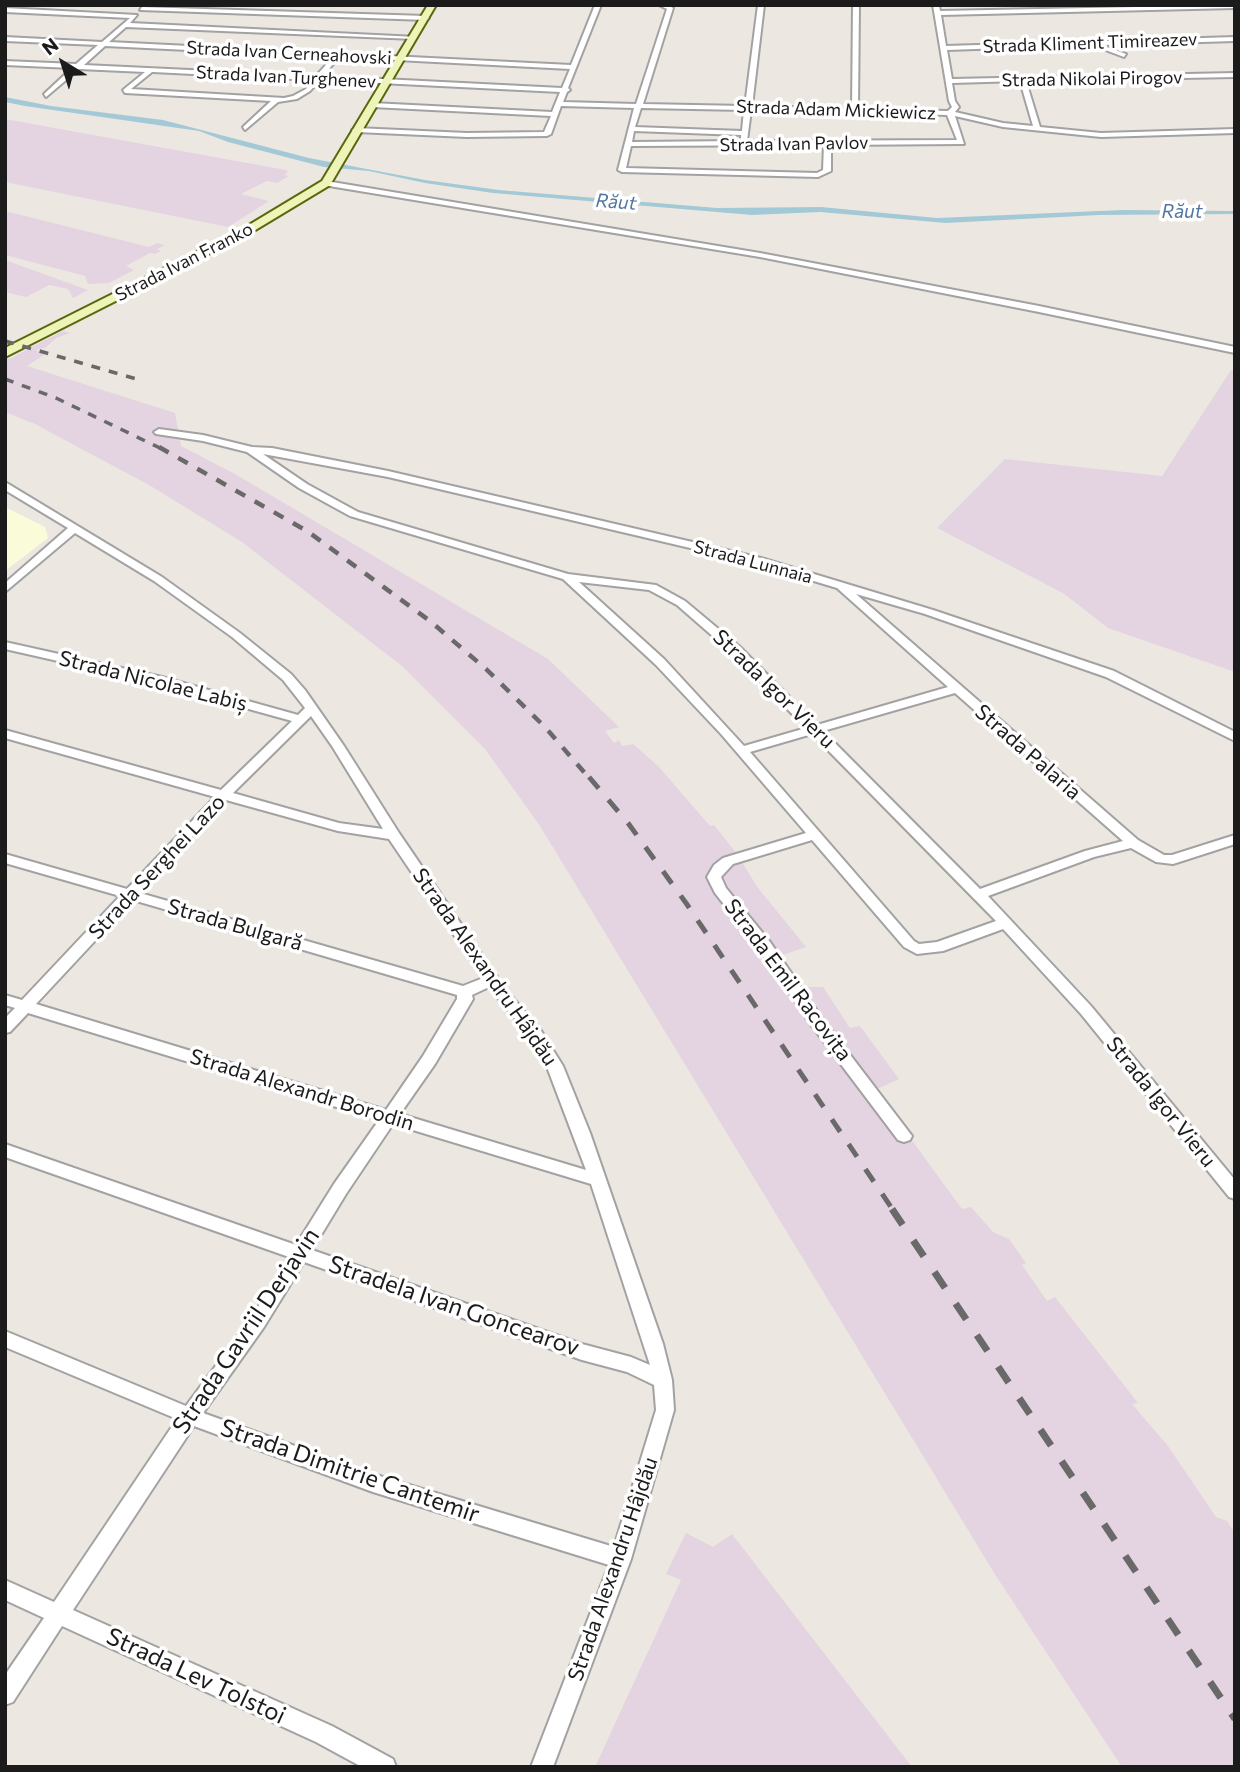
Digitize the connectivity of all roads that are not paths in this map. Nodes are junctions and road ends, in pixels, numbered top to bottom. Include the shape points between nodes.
1 (432, 5) edge
2 (598, 5) edge
3 (662, 5) edge
4 (761, 5) edge
5 (856, 5) edge
6 (1235, 6) edge
7 (144, 7) edge
8 (1121, 7) edge
9 (936, 9) edge
10 (5, 10) edge
11 (135, 16) junction
12 (426, 18) junction
13 (126, 25) junction
14 (414, 37) junction
15 (5, 39) edge
16 (1235, 39) edge
17 (1087, 42) junction
18 (104, 44) junction
19 (944, 48) junction
20 (1124, 55) dead end
21 (337, 56) junction
22 (400, 58) junction
23 (5, 63) edge
24 (573, 66) junction
25 (80, 67) junction
26 (150, 71) junction
27 (1235, 75) edge
28 (319, 78) junction
29 (386, 81) junction
30 (949, 81) junction
31 (1023, 81) junction
32 (567, 90) junction
33 (46, 95) dead end
34 (276, 100) junction
35 (560, 104) junction
36 (372, 105) junction
37 (638, 105) junction
38 (747, 108) junction
39 (855, 110) junction
40 (950, 113) junction
41 (556, 114) junction
42 (245, 128) dead end
43 (631, 129) junction
44 (1037, 129) junction
45 (356, 130) junction
46 (1235, 131) edge
47 (744, 137) junction
48 (828, 142) junction
49 (627, 144) junction
50 (328, 178) junction
51 (1235, 350) edge
52 (5, 353) edge
53 (159, 432) dead end
54 (251, 450) junction
55 (5, 485) edge
56 (74, 528) junction
57 (567, 577) junction
58 (841, 587) junction
59 (5, 589) edge
60 (5, 645) edge
61 (955, 689) junction
62 (306, 714) junction
63 (814, 730) junction
64 (5, 734) edge
65 (1235, 737) edge
66 (743, 750) junction
67 (224, 795) junction
68 (393, 835) junction
69 (813, 835) junction
70 (1235, 839) edge
71 (1133, 842) junction
72 (5, 858) edge
73 (979, 894) junction
74 (129, 895) junction
75 (1006, 923) junction
76 (492, 980) junction
77 (464, 992) junction
78 (5, 1000) edge
79 (26, 1007) junction
80 (5, 1028) edge
81 (387, 1117) junction
82 (904, 1136) dead end
83 (5, 1150) edge
84 (598, 1180) junction
85 (1235, 1192) edge
86 (301, 1253) junction
87 (5, 1339) edge
88 (663, 1380) junction
89 (190, 1416) junction
90 (621, 1559) junction
91 (5, 1590) edge
92 (59, 1612) junction
93 (5, 1694) edge
94 (385, 1767) edge
95 (542, 1767) edge

1 - 12 main road, Strada Ivan Franko
2 - 24 street
3 - 37 street via 670,8
4 - 38 street
5 - 39 street
6 - 8 street
7 - 11 street
7 - 12 street
8 - 9 street
9 - 19 street
10 - 11 street
11 - 13 street
12 - 14 main road, Strada Ivan Franko
13 - 14 street
13 - 18 street
14 - 22 main road, Strada Ivan Franko
15 - 18 street, Strada Ivan Cerneahovski
16 - 17 street, Strada Kliment Timireazev
17 - 19 street, Strada Kliment Timireazev
17 - 20 street
18 - 21 street, Strada Ivan Cerneahovski
18 - 25 street
19 - 30 street
21 - 22 street, Strada Ivan Cerneahovski
21 - 28 street
22 - 24 street, Strada Ivan Cerneahovski
22 - 29 main road, Strada Ivan Franko
23 - 25 street, Strada Ivan Turghenev
24 - 32 street
25 - 26 street, Strada Ivan Turghenev
25 - 33 street
26 - 28 street, Strada Ivan Turghenev
26 - 34 street via 125,91
27 - 31 street, Strada Nikolai Pirogov
28 - 29 street, Strada Ivan Turghenev
28 - 34 street via 300,96
29 - 32 street, Strada Ivan Turghenev
29 - 36 main road, Strada Ivan Franko
30 - 31 street, Strada Nikolai Pirogov
30 - 40 street via 956,107
31 - 44 street
32 - 35 street
34 - 42 street
35 - 37 street, Strada Adam Mickiewicz
35 - 41 street
36 - 41 street
36 - 45 main road, Strada Ivan Franko
37 - 38 street, Strada Adam Mickiewicz
37 - 43 street
38 - 39 street, Strada Adam Mickiewicz
38 - 47 street
39 - 40 street, Strada Adam Mickiewicz
40 - 44 street, Strada Adam Mickiewicz
40 - 48 street, Strada Ivan Pavlov via 961,142
41 - 45 street via 546,134
43 - 47 street, Strada Ivan Pavlov
43 - 49 street
44 - 46 street, Strada Adam Mickiewicz via 1101,135
45 - 50 main road, Strada Ivan Franko
47 - 48 street, Strada Ivan Pavlov
47 - 49 street, Strada Ivan Pavlov via 728,145
48 - 49 street via 827,171 818,175 622,170
50 - 51 street via 760,255
50 - 52 main road, Strada Ivan Franko via 314,192 248,230
53 - 54 street, Strada Igor Vieru
54 - 57 street, Strada Igor Vieru via 354,514
54 - 58 street, Strada Lunnaia via 501,500 757,560
55 - 56 street, Strada Alexandru Hâjdău
56 - 59 street
56 - 62 street, Strada Alexandru Hâjdău via 129,560 236,635 287,677
57 - 63 street, Strada Igor Vieru via 663,591 736,650
57 - 66 street via 660,662
58 - 61 street, Strada Palaria
58 - 65 street, Strada Lunnaia via 1110,674
60 - 62 street, Strada Nicolae Labiș
61 - 63 street
61 - 71 street, Strada Palaria
62 - 67 street, Strada Serghei Lazo
62 - 68 street, Strada Alexandru Hâjdău via 338,746
63 - 66 street
63 - 73 street, Strada Igor Vieru
64 - 67 street
66 - 69 street
67 - 68 street via 338,827
67 - 74 street, Strada Serghei Lazo
68 - 76 street, Strada Alexandru Hâjdău
69 - 75 street via 917,949 938,947
69 - 82 street, Strada Emil Racovița via 728,861 714,877
70 - 71 street, Strada Palaria via 1173,860 1161,859
71 - 73 street
72 - 74 street, Strada Bulgară
73 - 75 street, Strada Igor Vieru
74 - 77 street, Strada Bulgară
74 - 79 street, Strada Serghei Lazo
75 - 85 street, Strada Igor Vieru via 1086,1010
76 - 77 street
76 - 84 street, Strada Alexandru Hâjdău via 546,1049
77 - 81 street, Strada Gavriil Derjavin via 465,999 429,1060
78 - 79 street, Strada Alexandr Borodin
79 - 80 street, Strada Serghei Lazo
79 - 81 street, Strada Alexandr Borodin
81 - 84 street, Strada Alexandr Borodin
81 - 86 street, Strada Gavriil Derjavin
83 - 86 street, Stradela Ivan Goncearov
84 - 88 street, Strada Alexandru Hâjdău
86 - 88 street, Stradela Ivan Goncearov via 631,1365
86 - 89 street, Strada Gavriil Derjavin
87 - 89 street, Strada Dimitrie Cantemir
88 - 90 street, Strada Alexandru Hâjdău via 665,1410
89 - 90 street, Strada Dimitrie Cantemir via 373,1483
89 - 92 street, Strada Gavriil Derjavin
90 - 95 street, Strada Alexandru Hâjdău
91 - 92 street, Strada Lev Tolstoi
92 - 93 street, Strada Gavriil Derjavin
92 - 94 street, Strada Lev Tolstoi via 324,1734

